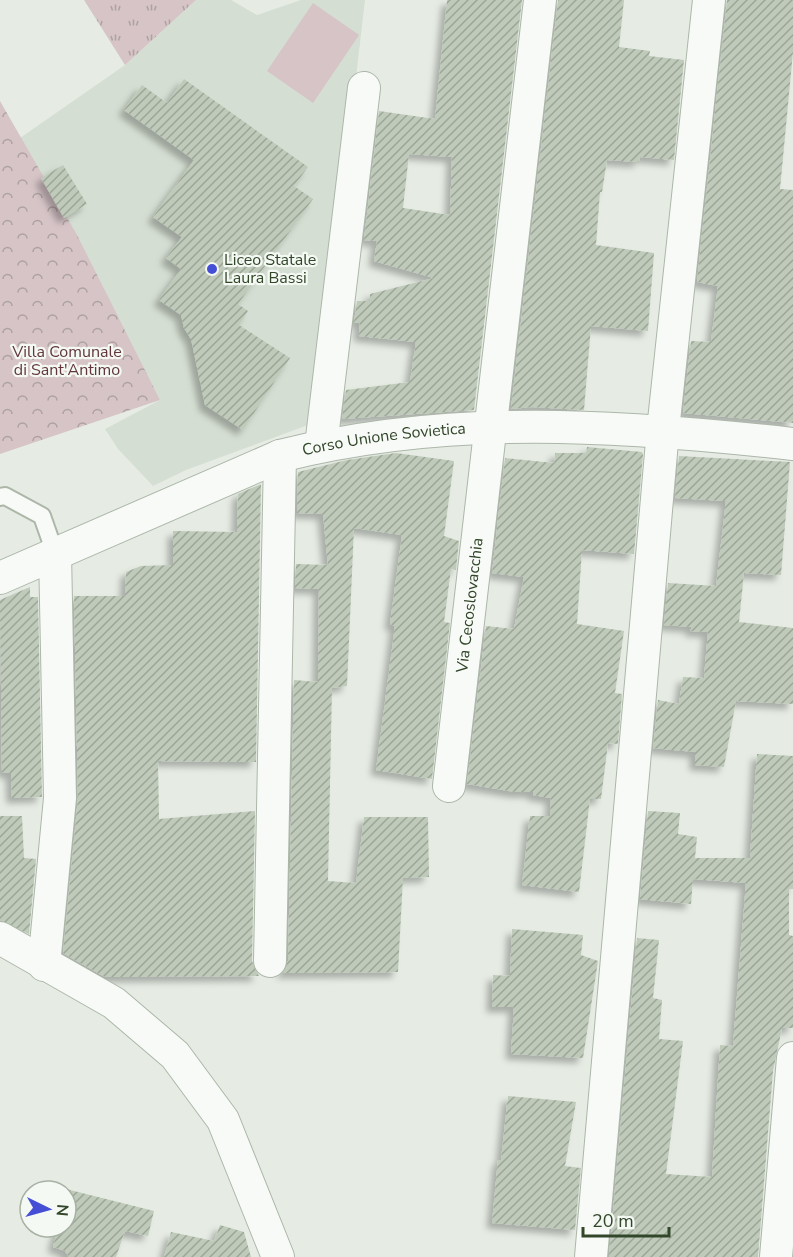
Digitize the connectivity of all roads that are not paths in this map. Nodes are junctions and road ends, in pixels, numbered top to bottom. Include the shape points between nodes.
1 (540, 0) edge
2 (709, 0) edge
3 (364, 88) dead end
4 (491, 426) junction
5 (663, 430) junction
6 (793, 444) edge
7 (321, 446) junction
8 (280, 456) junction
9 (0, 497) edge
10 (55, 553) junction
11 (0, 578) edge
12 (449, 786) dead end
13 (0, 938) edge
14 (270, 961) dead end
15 (44, 965) junction
16 (793, 1058) edge
17 (278, 1257) edge
18 (591, 1257) edge
19 (776, 1257) edge

1 - 4 street, Via Cecoslovacchia
2 - 5 street
3 - 7 street
4 - 5 street, Corso Unione Sovietica
4 - 7 street, Corso Unione Sovietica via 428,430
4 - 12 street, Via Cecoslovacchia
5 - 6 street, Corso Unione Sovietica
5 - 18 street
7 - 8 street, Corso Unione Sovietica
8 - 10 street, Corso Unione Sovietica
8 - 14 street
9 - 10 lane via 42,516
10 - 11 street, Corso Unione Sovietica
10 - 15 street via 60,798
13 - 15 street
15 - 17 street via 114,1003 175,1055 223,1120
16 - 19 street

